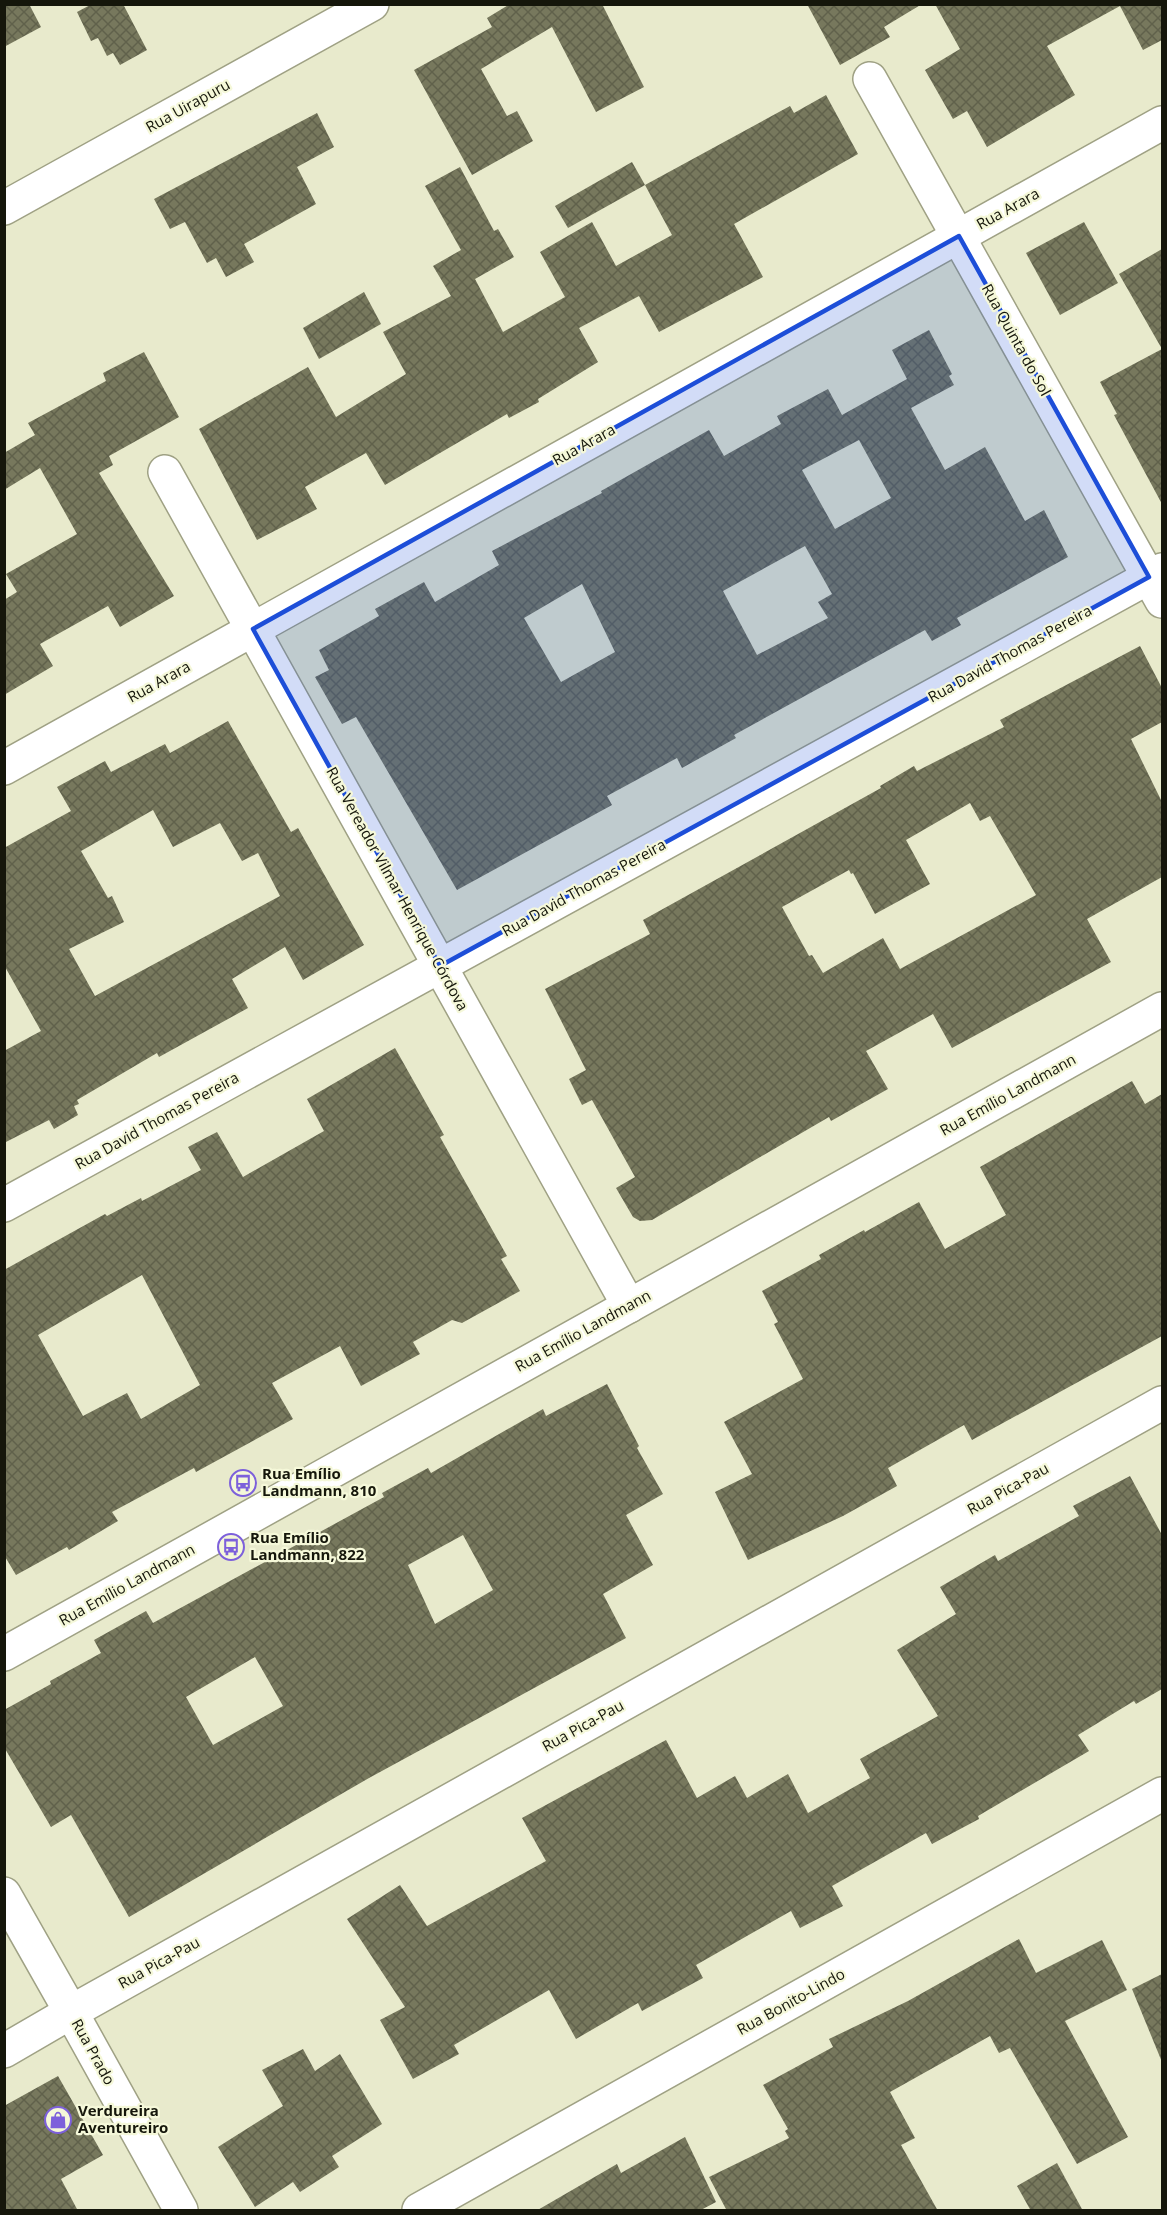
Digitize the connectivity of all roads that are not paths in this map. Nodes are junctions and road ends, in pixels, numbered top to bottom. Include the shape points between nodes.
1 (372, 4) edge
2 (870, 79) dead end
3 (1162, 123) edge
4 (4, 208) edge
5 (959, 237) junction
6 (165, 472) dead end
7 (1158, 583) edge
8 (253, 629) junction
9 (4, 768) edge
10 (440, 966) junction
11 (1162, 1009) edge
12 (4, 1205) edge
13 (628, 1306) junction
14 (1162, 1403) edge
15 (4, 1654) edge
16 (1162, 1794) edge
17 (4, 1894) edge
18 (71, 2012) junction
19 (4, 2051) edge
20 (181, 2211) edge
21 (419, 2211) edge

1 - 4 street, Rua Uirapuru
2 - 5 street, Rua Quinta do Sol
3 - 5 street, Rua Arara
5 - 7 street, Rua Quinta do Sol
5 - 8 street, Rua Arara
6 - 8 street, Rua Vereador Vilmar Henrique Córdova
7 - 10 street, Rua David Thomas Pereira
8 - 9 street, Rua Arara
8 - 10 street, Rua Vereador Vilmar Henrique Córdova
10 - 12 street, Rua David Thomas Pereira
10 - 13 street, Rua Vereador Vilmar Henrique Córdova
11 - 13 street, Rua Emílio Landmann
13 - 15 street, Rua Emílio Landmann
14 - 18 street, Rua Pica-Pau
16 - 21 street, Rua Bonito-Lindo
17 - 18 street, Rua Prado
18 - 19 street, Rua Pica-Pau
18 - 20 street, Rua Prado

